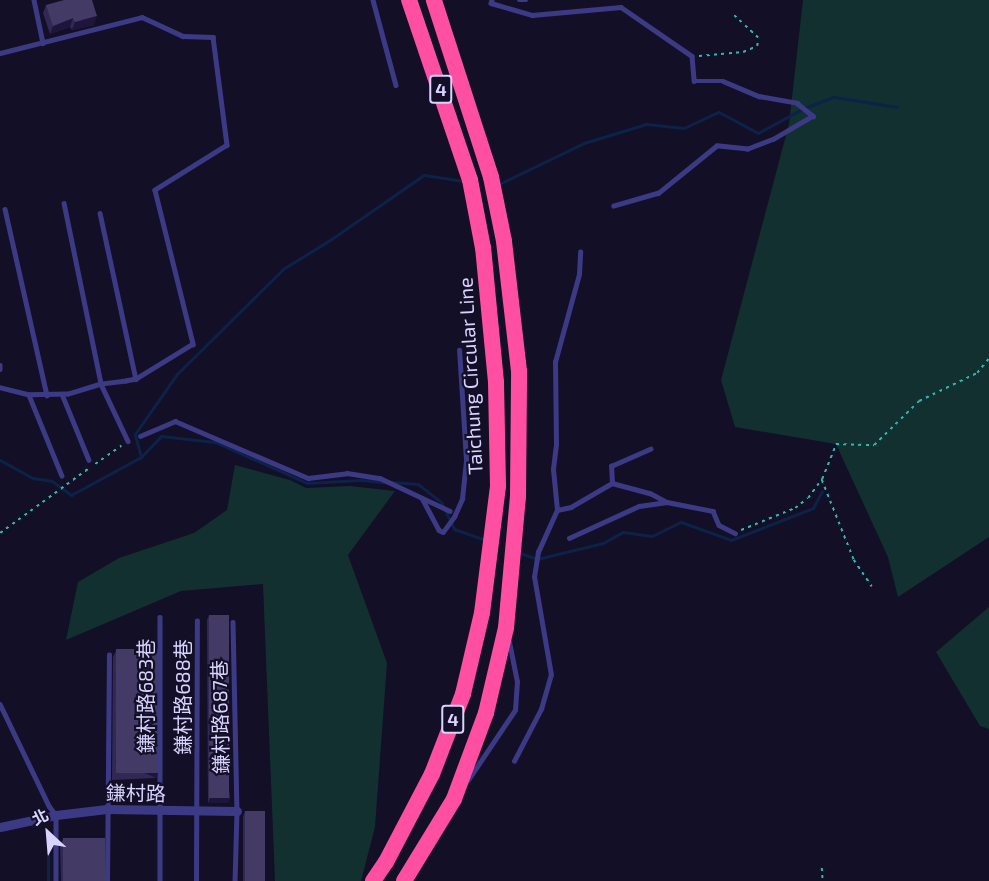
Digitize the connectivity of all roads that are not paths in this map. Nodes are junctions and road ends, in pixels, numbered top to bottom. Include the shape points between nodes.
1 (34, 0) edge
2 (373, 0) edge
3 (409, 0) edge
4 (434, 0) edge
5 (492, 0) edge
6 (519, 0) edge
7 (526, 0) edge
8 (43, 43) junction
9 (0, 53) edge
10 (396, 85) dead end
11 (64, 203) dead end
12 (614, 206) dead end
13 (5, 209) dead end
14 (100, 213) dead end
15 (580, 252) dead end
16 (459, 350) dead end
17 (136, 379) junction
18 (101, 384) junction
19 (0, 388) edge
20 (62, 394) junction
21 (29, 395) junction
22 (47, 395) junction
23 (140, 436) dead end
24 (128, 441) road end
25 (650, 449) dead end
26 (89, 460) dead end
27 (62, 476) dead end
28 (612, 483) junction
29 (422, 498) junction
30 (667, 502) junction
31 (557, 510) junction
32 (450, 511) dead end
33 (735, 533) road end
34 (569, 538) dead end
35 (160, 617) dead end
36 (197, 621) dead end
37 (233, 622) dead end
38 (506, 628) junction
39 (109, 655) dead end
40 (0, 704) edge
41 (514, 761) dead end
42 (454, 799) junction
43 (107, 809) junction
44 (161, 811) junction
45 (198, 812) junction
46 (237, 812) junction
47 (56, 815) junction
48 (0, 827) edge
49 (56, 881) edge
50 (107, 881) edge
51 (160, 881) edge
52 (196, 881) edge
53 (235, 881) edge
54 (373, 881) edge
55 (404, 881) edge

1 - 8 lane
2 - 10 lane
3 - 54 highway, Taichung Circular Line / 4 via 471,183 483,248 496,382 498,486 482,613 463,694 432,774
4 - 38 highway, 4 via 493,185 504,241 519,371
5 - 12 lane via 491,3 532,15 621,7 692,56 694,81 723,81 759,96 799,105 813,116 748,149 717,146 659,193
6 - 7 lane
8 - 9 lane
8 - 17 lane via 142,17 183,36 213,37 227,145 155,190 193,344
11 - 18 lane
13 - 22 lane
14 - 17 lane
15 - 31 lane via 579,274 555,362 553,469
16 - 29 lane via 466,459 462,499 443,531
17 - 18 lane
18 - 20 lane
18 - 24 lane
19 - 21 lane
20 - 22 lane
20 - 26 lane
21 - 22 lane
21 - 27 lane
23 - 29 lane via 175,421 308,478 347,473 380,478
25 - 28 lane via 611,466
28 - 30 lane
28 - 31 lane via 571,507
29 - 32 lane
30 - 33 lane via 713,512 719,525
30 - 34 lane via 639,506
31 - 41 lane via 538,552 534,578 551,675 540,710
35 - 44 lane, 鎌村路683巷
36 - 45 lane, 鎌村路688巷
37 - 46 lane, 鎌村路687巷
38 - 42 highway, 4 via 486,713
38 - 42 lane via 517,682 515,710
39 - 43 lane
40 - 47 lane
42 - 55 highway, 4
43 - 44 street, 鎌村路
43 - 47 street, 鎌村路
43 - 50 lane
44 - 45 street, 鎌村路
44 - 51 lane, 鎌村路683巷
45 - 46 street, 鎌村路
45 - 52 lane, 鎌村路688巷
46 - 53 lane, 鎌村路687巷
47 - 48 street, 鎌村路
47 - 49 lane

